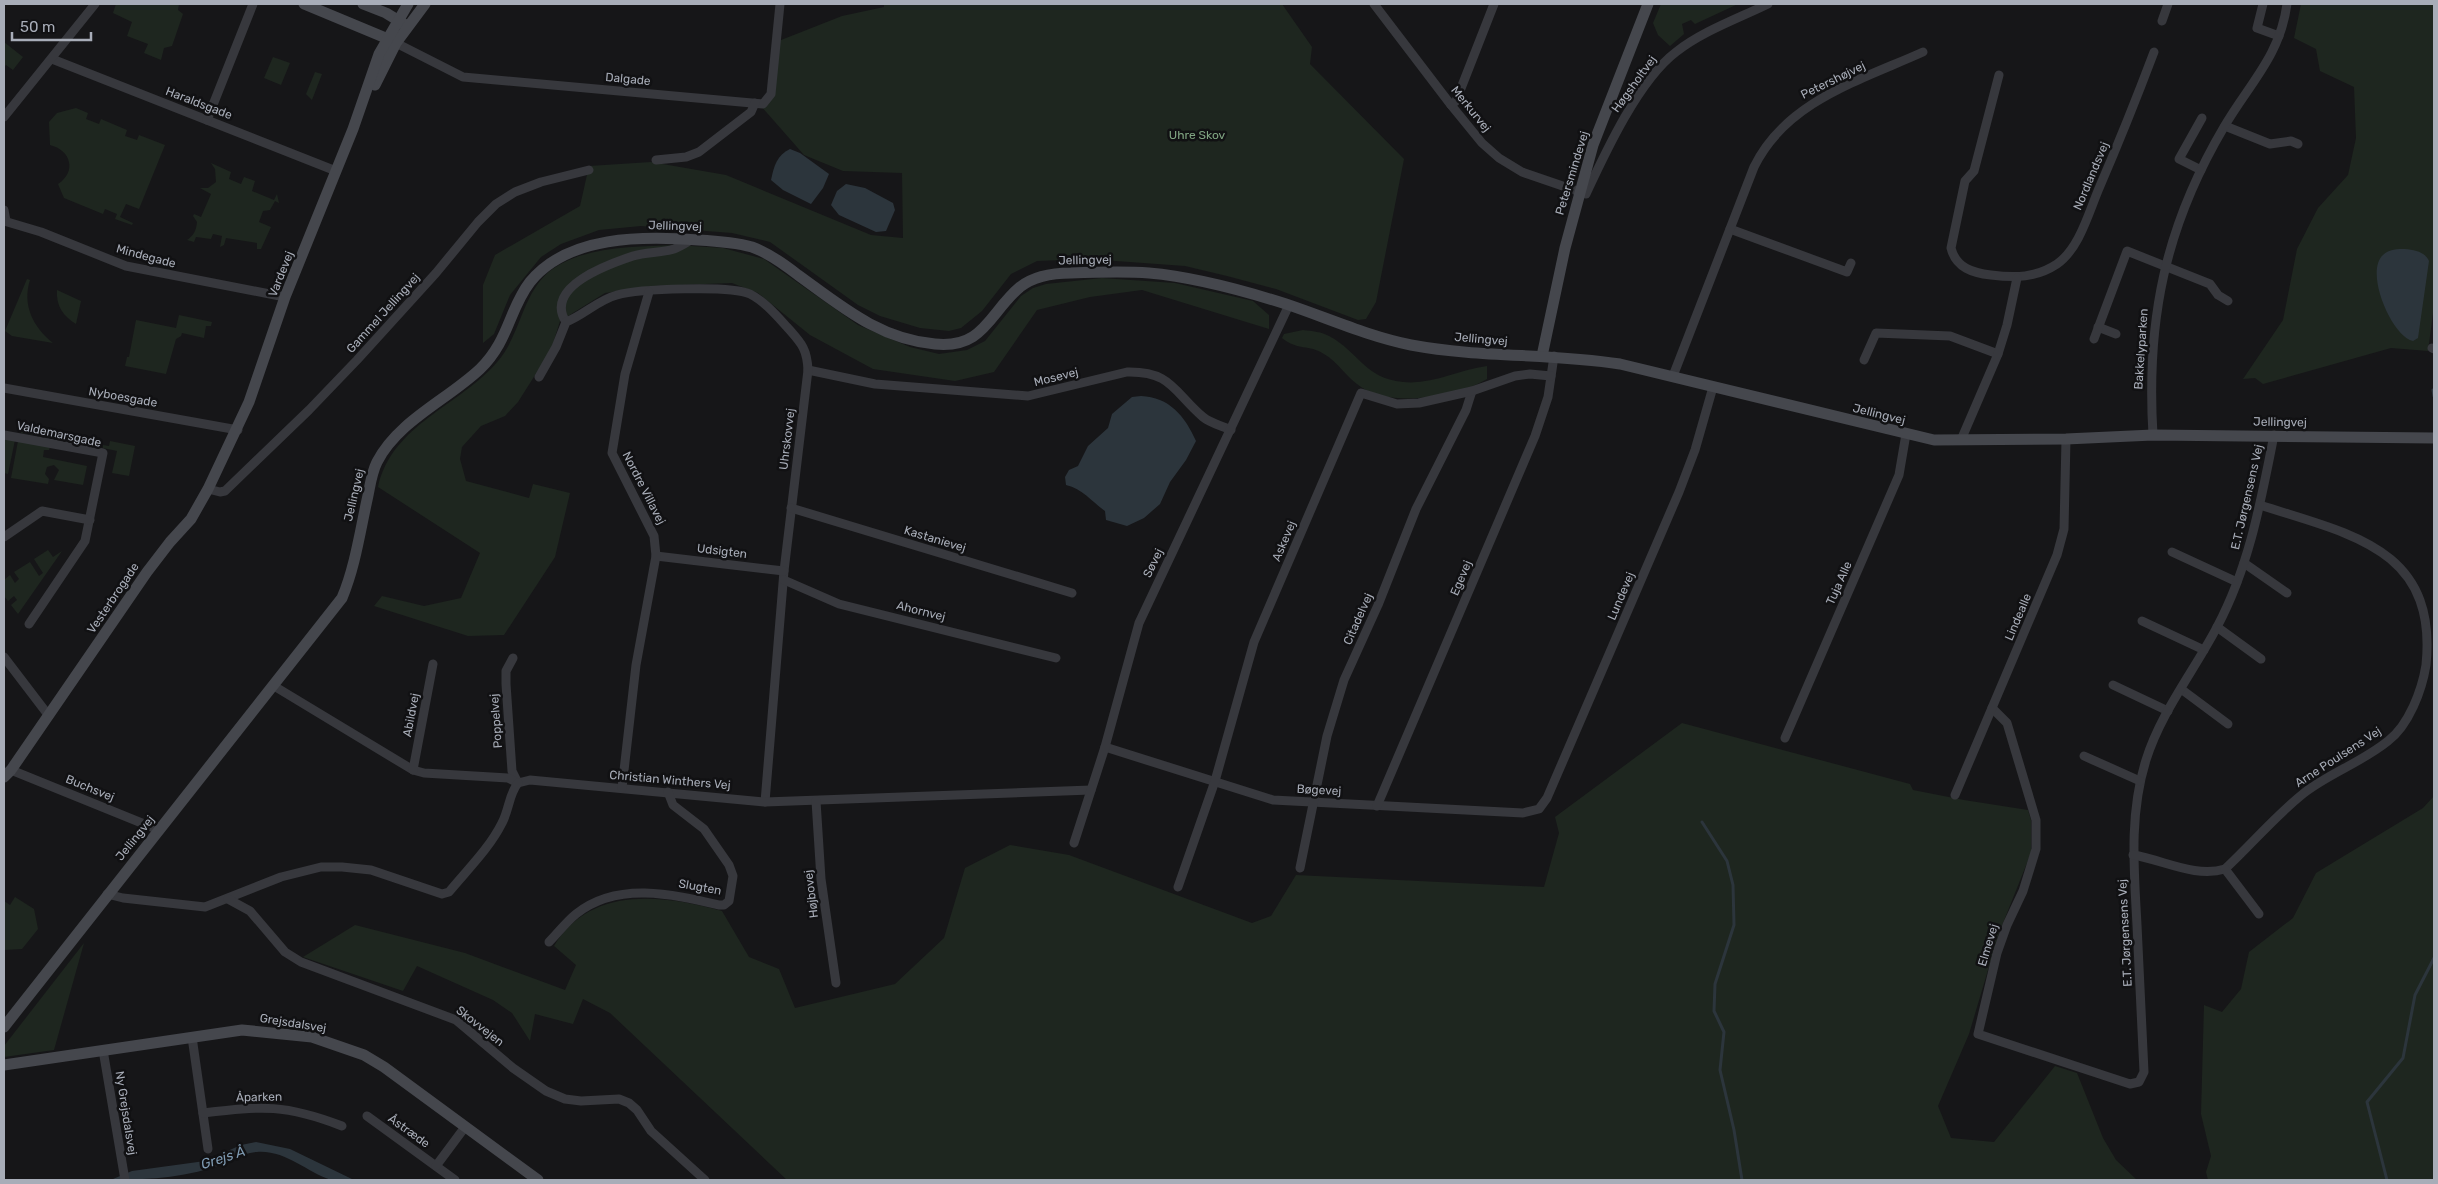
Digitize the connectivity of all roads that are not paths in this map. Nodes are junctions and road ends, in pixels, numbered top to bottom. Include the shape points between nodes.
1 (95, 4) edge
2 (253, 4) edge
3 (304, 4) edge
4 (363, 4) edge
5 (408, 4) edge
6 (425, 4) edge
7 (780, 4) edge
8 (1374, 4) edge
9 (1494, 4) edge
10 (1648, 4) edge
11 (1768, 4) edge
12 (2168, 4) edge
13 (2263, 4) edge
14 (2287, 4) edge
15 (2162, 21) dead end
16 (403, 24) junction
17 (2280, 36) junction
18 (392, 40) junction
19 (1923, 52) dead end
20 (2154, 52) dead end
21 (52, 59) junction
22 (1999, 75) dead end
23 (755, 103) junction
24 (1451, 105) junction
25 (4, 118) edge
26 (2202, 118) dead end
27 (207, 120) junction
28 (2224, 126) junction
29 (2298, 144) dead end
30 (656, 160) dead end
31 (589, 170) dead end
32 (2201, 170) junction
33 (336, 171) junction
34 (1579, 191) junction
35 (4, 210) edge
36 (5, 221) edge
37 (1730, 229) junction
38 (692, 240) junction
39 (1851, 263) dead end
40 (2165, 266) junction
41 (2017, 278) junction
42 (649, 292) junction
43 (285, 297) junction
44 (2228, 301) dead end
45 (1289, 305) junction
46 (566, 322) junction
47 (2098, 327) junction
48 (2116, 334) dead end
49 (2094, 339) dead end
50 (1998, 354) junction
51 (1548, 356) junction
52 (1864, 360) dead end
53 (808, 370) junction
54 (1551, 376) junction
55 (1673, 376) junction
56 (539, 377) dead end
57 (1713, 387) junction
58 (4, 388) edge
59 (1472, 390) junction
60 (238, 430) junction
61 (1231, 430) junction
62 (1906, 434) junction
63 (4, 435) edge
64 (2153, 435) junction
65 (2274, 435) junction
66 (2434, 438) edge
67 (2066, 439) junction
68 (1961, 440) junction
69 (208, 489) junction
70 (2260, 505) junction
71 (791, 508) junction
72 (90, 520) junction
73 (4, 537) edge
74 (2172, 552) dead end
75 (656, 556) junction
76 (2244, 563) junction
77 (784, 575) junction
78 (2237, 582) junction
79 (1072, 594) dead end
80 (2287, 594) dead end
81 (2142, 621) dead end
82 (29, 624) dead end
83 (2218, 627) junction
84 (2204, 650) junction
85 (4, 657) edge
86 (513, 658) dead end
87 (1056, 658) dead end
88 (2261, 659) dead end
89 (434, 664) dead end
90 (2113, 685) dead end
91 (274, 686) junction
92 (2181, 689) junction
93 (1992, 708) junction
94 (2168, 711) junction
95 (49, 716) junction
96 (2228, 724) dead end
97 (1784, 738) dead end
98 (1104, 747) junction
99 (2084, 756) dead end
100 (413, 770) junction
101 (8, 774) edge
102 (1215, 780) junction
103 (2140, 782) junction
104 (518, 783) junction
105 (622, 788) junction
106 (1090, 790) junction
107 (668, 792) junction
108 (1955, 796) dead end
109 (816, 801) junction
110 (765, 802) junction
111 (1314, 802) junction
112 (1377, 806) junction
113 (1539, 809) joint
114 (159, 830) junction
115 (1074, 844) dead end
116 (2133, 855) junction
117 (1300, 868) dead end
118 (2225, 869) junction
119 (1178, 887) dead end
120 (108, 894) junction
121 (228, 899) junction
122 (2259, 914) dead end
123 (549, 942) dead end
124 (836, 983) dead end
125 (4, 1027) edge
126 (192, 1037) junction
127 (103, 1050) junction
128 (4, 1065) edge
129 (2138, 1082) joint
130 (203, 1113) junction
131 (367, 1116) dead end
132 (342, 1126) dead end
133 (465, 1127) junction
134 (208, 1150) dead end
135 (436, 1166) junction
136 (124, 1177) edge
137 (454, 1180) edge
138 (538, 1180) edge
139 (705, 1180) edge

1 - 21 street
2 - 27 street
3 - 18 main road
4 - 16 main road
5 - 16 main road, Vardevej
6 - 16 main road, Vardevej
7 - 23 street via 771,94 763,104
8 - 24 street, Merkurvej
9 - 24 street via 1456,101
10 - 34 main road, Petersmindevej via 1593,145
11 - 34 street, Høgsholtvej via 1696,38 1664,63 1623,121 1586,194
12 - 15 street
13 - 17 street via 2257,28
14 - 17 street, Bakkelyparken
16 - 18 main road, Vardevej
17 - 28 street, Bakkelyparken via 2262,73
18 - 23 street, Dalgade via 463,77
18 - 33 main road, Vardevej via 379,54
19 - 37 street, Petershøjvej via 1812,103 1778,130 1762,152
20 - 41 street, Nordlandsvej via 2069,253 2058,264 2041,273
21 - 25 street
21 - 27 street, Haraldsgade
22 - 41 street, Nordlandsvej via 1974,171 1965,181 1950,248 1953,258 1961,266 1977,273
23 - 30 street via 751,112 699,152 686,157
24 - 34 street, Merkurvej via 1482,143 1499,158 1522,172
26 - 32 street via 2179,159
27 - 33 street, Haraldsgade
28 - 29 street via 2270,144 2291,141
28 - 32 street, Bakkelyparken
31 - 69 street, Gammel Jellingvej via 541,182 496,204 309,410 225,490
32 - 40 street, Bakkelyparken
33 - 43 main road, Vardevej
34 - 51 main road, Petersmindevej
35 - 36 street, Mindegade
36 - 43 street, Mindegade via 126,266
37 - 39 street via 1847,272
37 - 55 street, Petershøjvej
38 - 45 main road, Jellingvej via 738,244 763,251 863,322 901,338 938,345 969,340 988,326 1021,286 1050,274 1147,273 1187,279
38 - 46 street via 675,248 634,256 580,279 562,300
38 - 91 main road, Jellingvej via 634,239 581,249 552,263 530,282 506,334 485,363 404,429 379,458 342,598
40 - 44 street via 2210,284 2218,295
40 - 47 street via 2127,251
40 - 64 street, Bakkelyparken via 2155,313 2152,353
41 - 50 street
42 - 46 street, Uhrskovvej via 616,295
42 - 53 street, Uhrskovvej via 715,288 749,293 772,311 802,344 807,354
42 - 75 street, Nordre Villavej via 625,374 612,453 654,536
43 - 60 main road, Vardevej via 265,362
45 - 51 main road, Jellingvej via 1351,329 1410,344 1488,355
45 - 61 street, Søvej
46 - 56 street
47 - 48 street, Bakkelyparken
47 - 49 street
50 - 52 street via 1950,336 1876,332
50 - 68 street
51 - 54 street, Egevej
51 - 55 main road, Jellingvej via 1602,361
53 - 61 street, Mosevej via 875,384 1028,396 1127,372 1141,372 1166,380 1204,418
53 - 71 street, Uhrskovvej
54 - 59 street, Askevej via 1515,376
54 - 112 street, Egevej via 1548,397 1535,436
55 - 57 main road, Jellingvej
57 - 62 main road, Jellingvej
57 - 113 street, Lundevej via 1679,492 1551,789
58 - 60 street, Nyboesgade
59 - 102 street, Askevej via 1420,403 1397,404 1361,394 1254,642
59 - 111 street, Citadelvej via 1466,410 1416,509 1344,680 1327,736
60 - 69 main road, Vesterbrogade
61 - 98 street, Søvej via 1138,623
62 - 68 main road, Jellingvej via 1934,440
62 - 97 street, Tuja Alle via 1899,475
63 - 72 street, Valdemarsgade via 103,453
64 - 65 main road, Jellingvej
64 - 67 main road, Jellingvej
65 - 66 main road, Jellingvej
65 - 70 street, E.T. Jørgensens Vej
67 - 68 main road, Jellingvej
67 - 93 street, Lindealle via 2066,506 2062,538
69 - 95 main road, Vesterbrogade
70 - 76 street, E.T. Jørgensens Vej
70 - 118 street, Arne Poulsens Vej via 2365,541 2384,551 2402,566 2418,589 2427,614 2429,643 2416,698 2405,722 2388,741 2305,792
71 - 77 street, Uhrskovvej
71 - 79 street, Kastanievej
72 - 73 street via 42,511
72 - 82 street, Valdemarsgade via 85,540
74 - 78 street
75 - 77 street, Udsigten
75 - 105 street, Nordre Villavej via 636,665
76 - 78 street, E.T. Jørgensens Vej
76 - 80 street, E.T. Jørgensens Vej
77 - 87 street, Ahornvej via 839,604
77 - 110 street, Uhrskovvej
78 - 83 street, E.T. Jørgensens Vej
81 - 84 street
83 - 84 street, E.T. Jørgensens Vej
83 - 88 street
84 - 92 street, E.T. Jørgensens Vej
85 - 95 street
86 - 104 street, Poppelvej via 506,671 506,684 512,771
89 - 100 street, Abildvej
90 - 94 street
91 - 100 street, Christian Winthers Vej
91 - 114 main road, Jellingvej
92 - 94 street, E.T. Jørgensens Vej
92 - 96 street
93 - 108 street, Lindealle
93 - 129 street, Elmevej via 2007,723 2036,820 2036,849 2026,884 1997,953 1978,1034 2130,1084
94 - 103 street, E.T. Jørgensens Vej via 2153,741
95 - 101 main road, Vesterbrogade
98 - 102 street, Bøgevej
98 - 106 street, Søvej
99 - 103 street
100 - 104 street, Christian Winthers Vej via 508,778
101 - 114 street, Buchsvej
102 - 111 street, Bøgevej via 1273,800
102 - 119 street, Askevej
103 - 116 street, E.T. Jørgensens Vej via 2134,816
104 - 105 street, Christian Winthers Vej via 530,780
104 - 121 street via 494,838 449,892 442,894 371,870 321,867 282,877
105 - 107 street, Christian Winthers Vej
106 - 109 street, Christian Winthers Vej
106 - 115 street, Søvej
107 - 110 street, Christian Winthers Vej
107 - 123 street, Slugten via 673,805 704,829 729,866 733,876 729,901 719,905 665,893 613,896 576,914
109 - 110 street, Christian Winthers Vej
109 - 124 street, Højbovej via 821,879
111 - 112 street, Bøgevej
111 - 117 street, Citadelvej
112 - 113 street, Bøgevej via 1523,812
114 - 120 main road, Jellingvej
116 - 118 street via 2199,872
116 - 129 street, E.T. Jørgensens Vej via 2144,1072
118 - 122 street
120 - 121 street via 205,907
120 - 125 main road, Jellingvej
121 - 139 street, Skovvejen via 250,911 285,952 301,962 456,1020 546,1091 564,1099 619,1099 629,1103 651,1131
126 - 127 main road, Grejsdalsvej
126 - 130 street
126 - 133 main road, Grejsdalsvej via 242,1030 312,1037 340,1045 384,1067
127 - 128 main road, Grejsdalsvej
127 - 136 street, Ny Grejsdalsvej
130 - 132 street, Åparken via 272,1107 310,1114
130 - 134 street
131 - 135 street, Åstræde
133 - 135 street, Åstræde
133 - 138 main road, Grejsdalsvej
135 - 137 street, Åstræde

